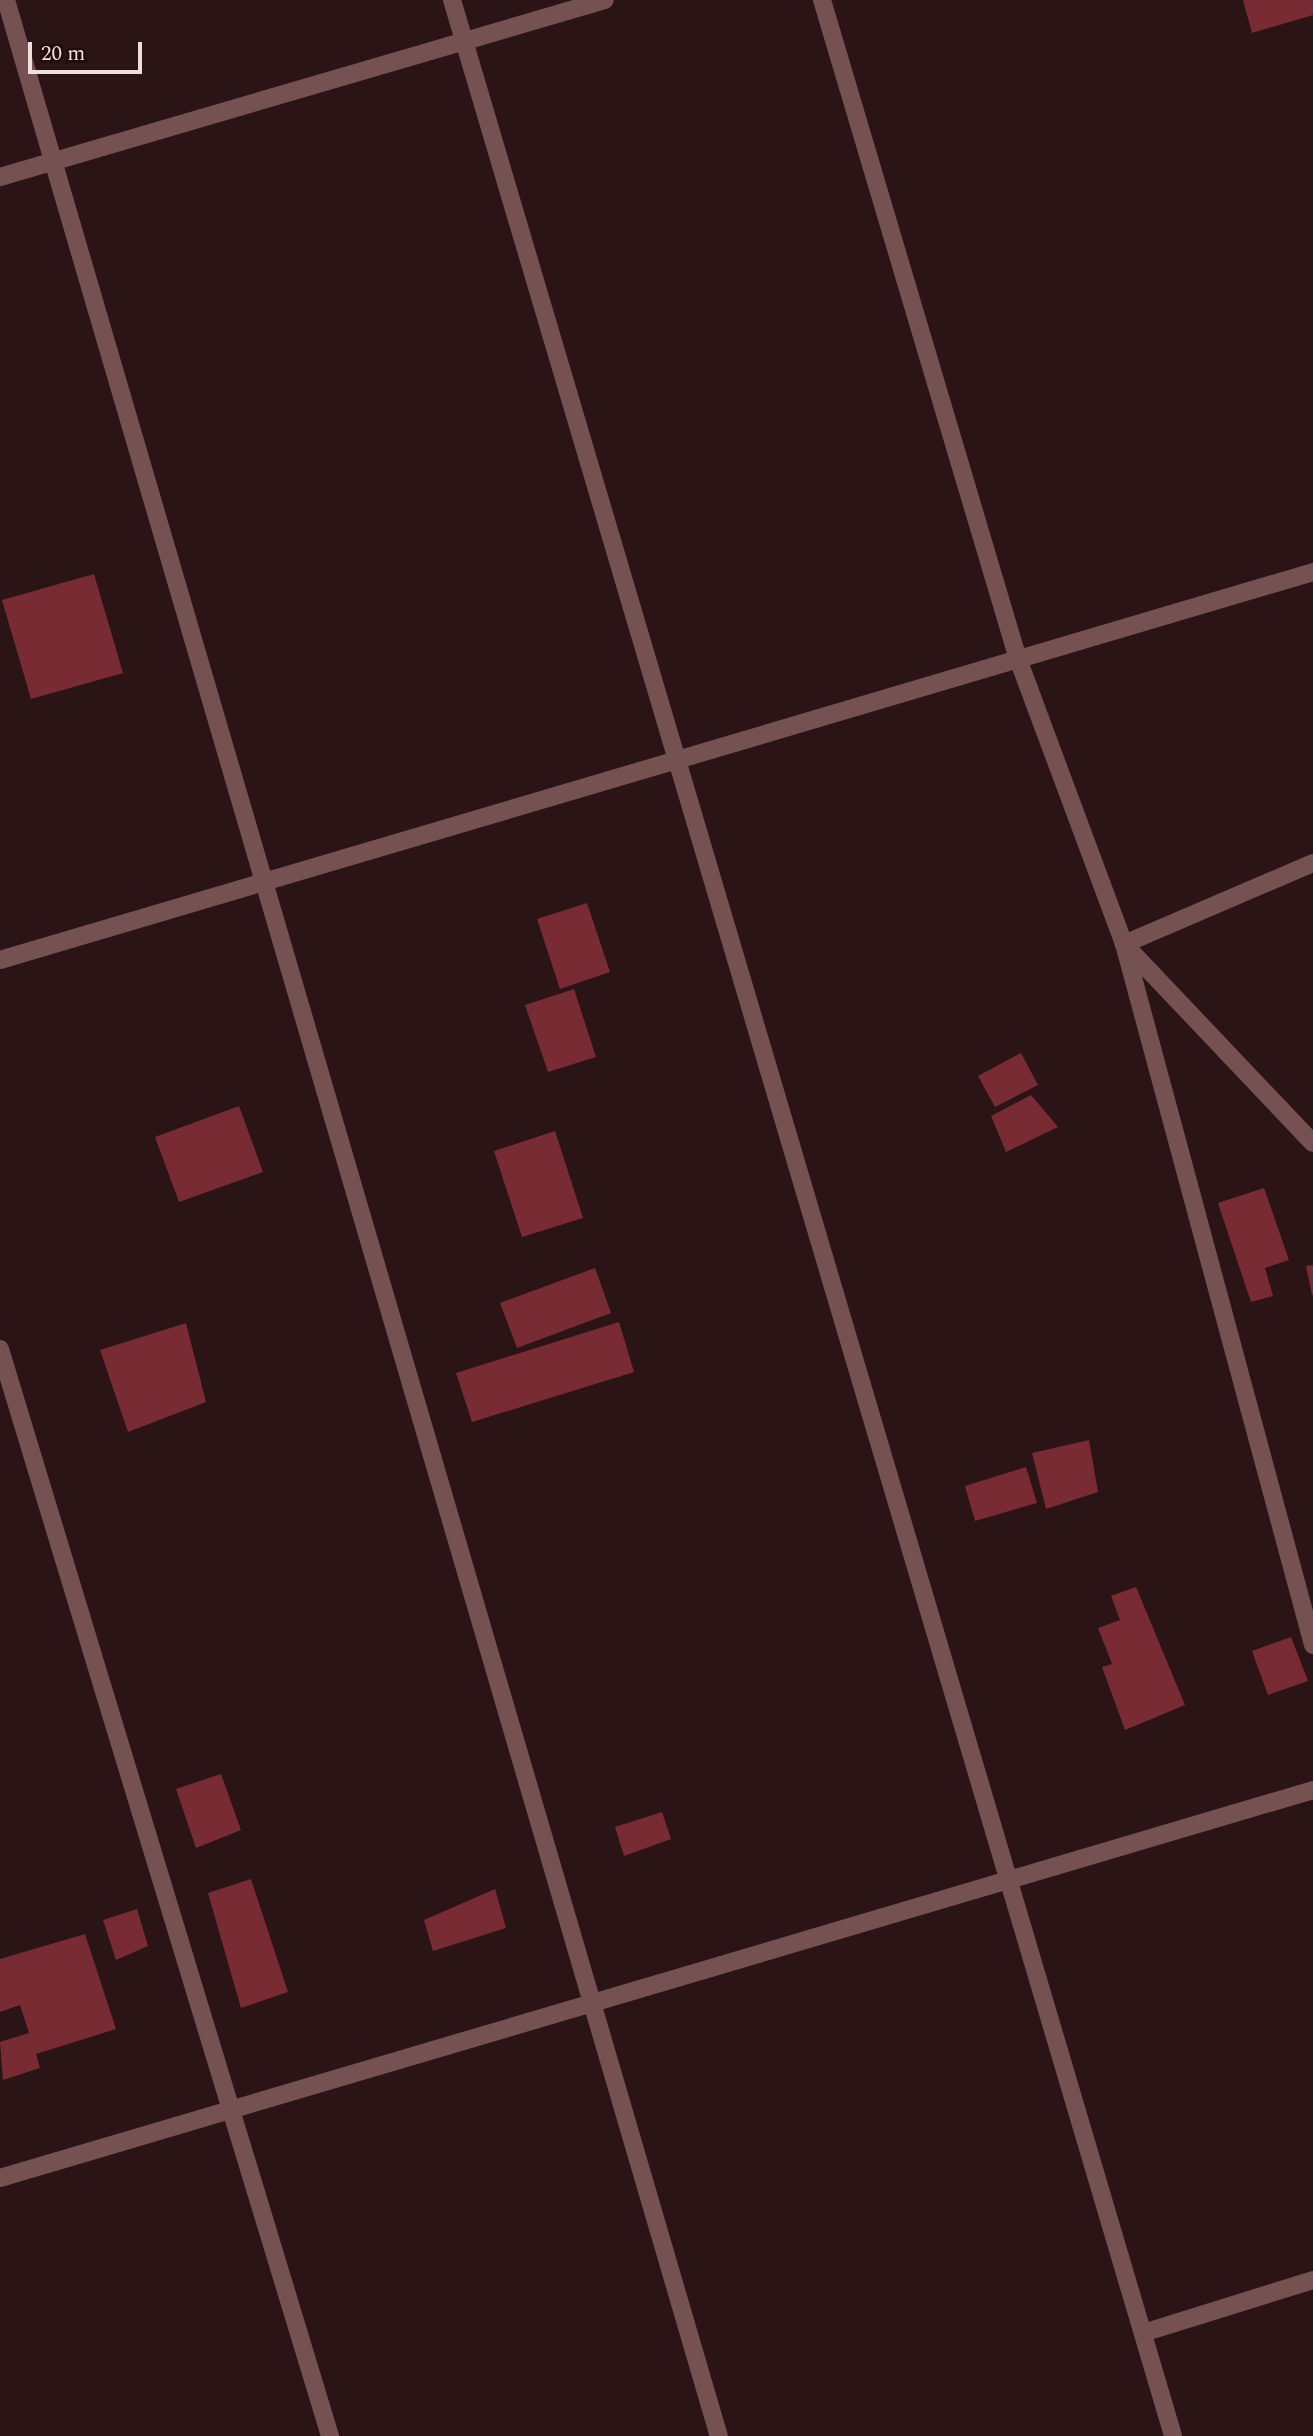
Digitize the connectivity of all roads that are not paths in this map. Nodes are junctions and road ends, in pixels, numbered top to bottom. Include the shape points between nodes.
1 (6, 0) edge
2 (452, 0) edge
3 (605, 0) edge
4 (822, 0) edge
5 (464, 41) junction
6 (53, 162) junction
7 (0, 177) edge
8 (1313, 572) edge
9 (1018, 659) junction
10 (677, 760) junction
11 (1313, 863) edge
12 (264, 882) junction
13 (1124, 944) junction
14 (0, 960) edge
15 (1313, 1143) edge
16 (0, 1349) edge
17 (1313, 1645) edge
18 (1313, 1790) edge
19 (1009, 1880) junction
20 (592, 2003) junction
21 (231, 2110) junction
22 (0, 2178) edge
23 (1313, 2280) edge
24 (1143, 2333) junction
25 (330, 2436) edge
26 (719, 2436) edge
27 (1173, 2436) edge

1 - 6 street
2 - 5 street
3 - 5 street
4 - 9 street
5 - 6 street
5 - 10 street
6 - 7 street
6 - 12 street
8 - 9 street
9 - 10 street
9 - 13 street
10 - 12 street
10 - 19 street
11 - 13 street
12 - 14 street
12 - 20 street
13 - 15 street
13 - 17 street
16 - 21 street
18 - 19 street
19 - 20 street
19 - 24 street
20 - 21 street
20 - 26 street
21 - 22 street
21 - 25 street
23 - 24 street
24 - 27 street

